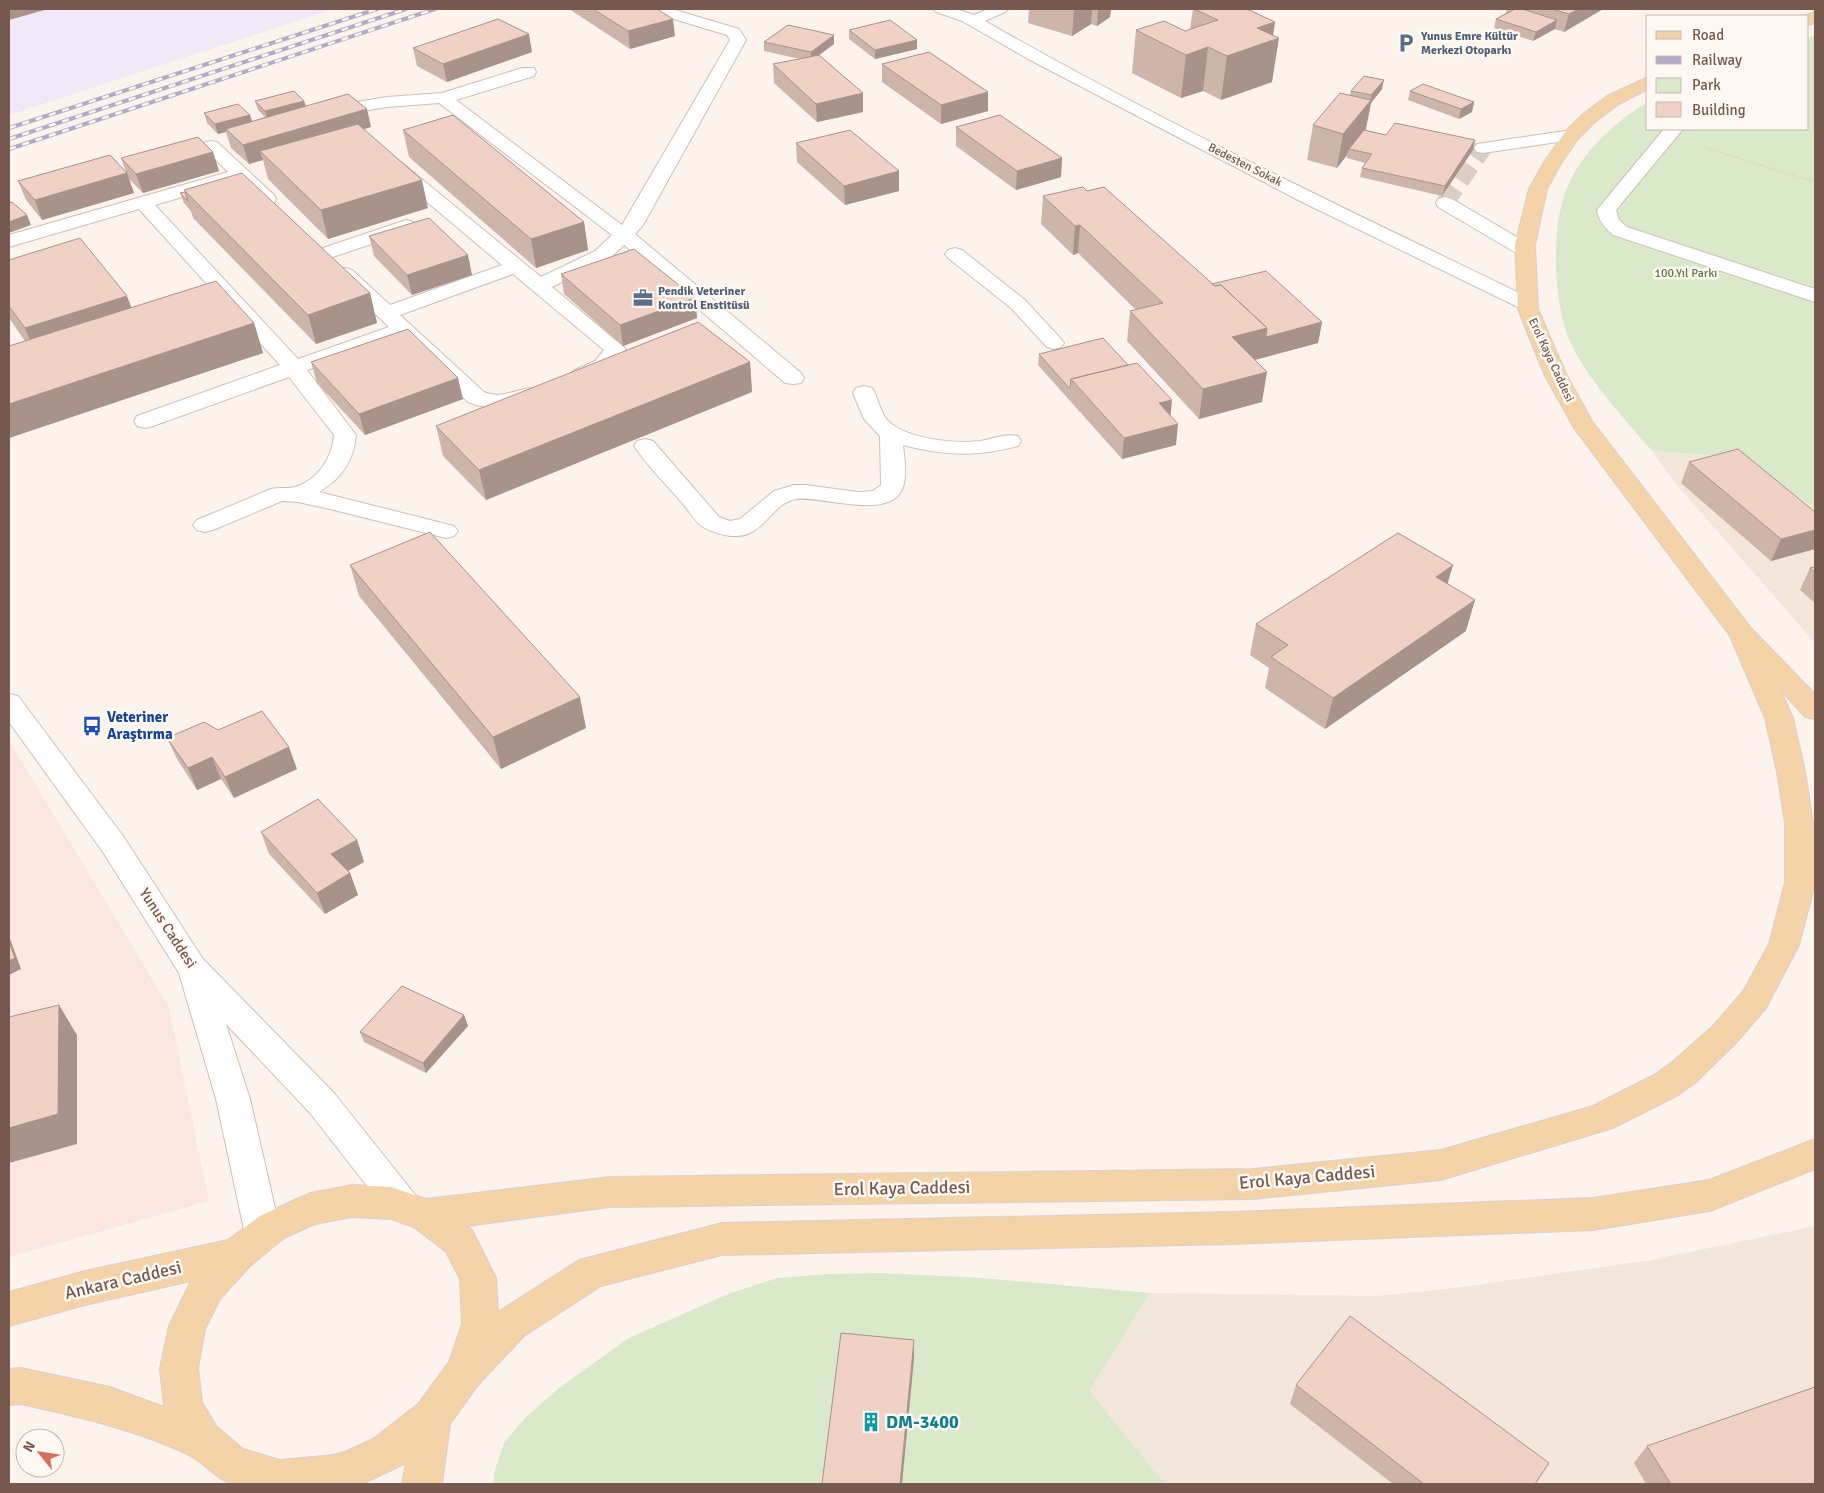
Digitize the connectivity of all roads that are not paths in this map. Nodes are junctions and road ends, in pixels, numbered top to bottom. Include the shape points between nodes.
1 (940, 9) edge
2 (1000, 9) edge
3 (663, 11) edge
4 (969, 14) edge
5 (528, 72) dead end
6 (1646, 83) edge
7 (443, 98) junction
8 (312, 116) edge
9 (1673, 130) edge
10 (1572, 135) junction
11 (229, 140) edge
12 (211, 146) junction
13 (1483, 148) dead end
14 (192, 152) edge
15 (380, 153) edge
16 (241, 174) junction
17 (142, 202) junction
18 (1445, 202) dead end
19 (282, 214) edge
20 (435, 217) junction
21 (624, 235) junction
22 (310, 240) edge
23 (9, 241) edge
24 (1525, 250) junction
25 (324, 254) junction
26 (956, 254) dead end
27 (515, 267) junction
28 (538, 286) junction
29 (1815, 296) edge
30 (1527, 304) junction
31 (386, 313) junction
32 (402, 329) junction
33 (1054, 343) dead end
34 (294, 368) junction
35 (792, 378) dead end
36 (864, 393) dead end
37 (145, 421) dead end
38 (891, 433) junction
39 (1010, 441) dead end
40 (645, 446) dead end
41 (298, 495) junction
42 (205, 525) dead end
43 (446, 531) dead end
44 (1742, 634) junction
45 (10, 705) edge
46 (1815, 710) edge
47 (192, 968) junction
48 (1815, 1154) edge
49 (415, 1211) junction
50 (250, 1244) junction
51 (9, 1309) edge
52 (465, 1372) junction
53 (9, 1387) edge
54 (432, 1417) junction
55 (202, 1440) junction
56 (233, 1475) edge
57 (422, 1484) edge

1 - 4 street, Bedesten Sokak
2 - 4 street
3 - 21 street via 733,32 738,40 633,225
4 - 30 street, Bedesten Sokak via 1036,57 1300,193
5 - 7 street
6 - 10 main road, Erol Kaya Caddesi via 1612,100
7 - 8 street via 359,105
7 - 21 street
9 - 29 street via 1606,210 1612,224 1620,231
10 - 13 street
10 - 24 main road, Erol Kaya Caddesi via 1538,189
11 - 12 street
12 - 14 street
12 - 16 street
15 - 20 street
16 - 17 street
16 - 19 street
17 - 23 street
17 - 34 street
18 - 24 street
20 - 25 street
20 - 27 street
21 - 28 street via 602,255
21 - 35 street
22 - 25 street
24 - 30 main road, Erol Kaya Caddesi
25 - 31 street
26 - 33 street via 1018,304
27 - 28 street
27 - 31 street
28 - 32 street via 615,350 603,366 514,401 484,400 476,397
30 - 44 main road, Erol Kaya Caddesi via 1551,365 1582,423
31 - 32 street
32 - 34 street
34 - 37 street
34 - 41 street via 345,435 345,448 339,462 322,480
36 - 38 street via 877,422
38 - 39 street via 960,448
38 - 40 street via 894,481 890,489 881,495 860,500 808,492 788,493 773,501 755,521 734,529 711,522
41 - 42 street via 279,494
41 - 43 street
44 - 46 main road, Erol Kaya Caddesi
44 - 49 main road, Erol Kaya Caddesi via 1779,718 1799,823 1800,883 1784,945 1754,999 1724,1035 1666,1085 1601,1118 1441,1165 1253,1184 610,1192
45 - 47 street, Yunus Caddesi via 113,844
47 - 49 street, Yunus Caddesi via 322,1103
47 - 50 street via 233,1099
48 - 52 main road via 1710,1195 1593,1214 1241,1228 722,1239 592,1272 512,1324
49 - 50 main road via 391,1202 336,1204 311,1209 272,1227
49 - 52 main road via 458,1240 478,1278 480,1324
50 - 51 main road, Ankara Caddesi
50 - 55 main road via 207,1287 187,1326 179,1368 183,1407
52 - 54 main road
53 - 55 main road via 21,1386 110,1406
54 - 56 main road via 387,1453 334,1475 280,1480
54 - 57 main road
55 - 56 main road

